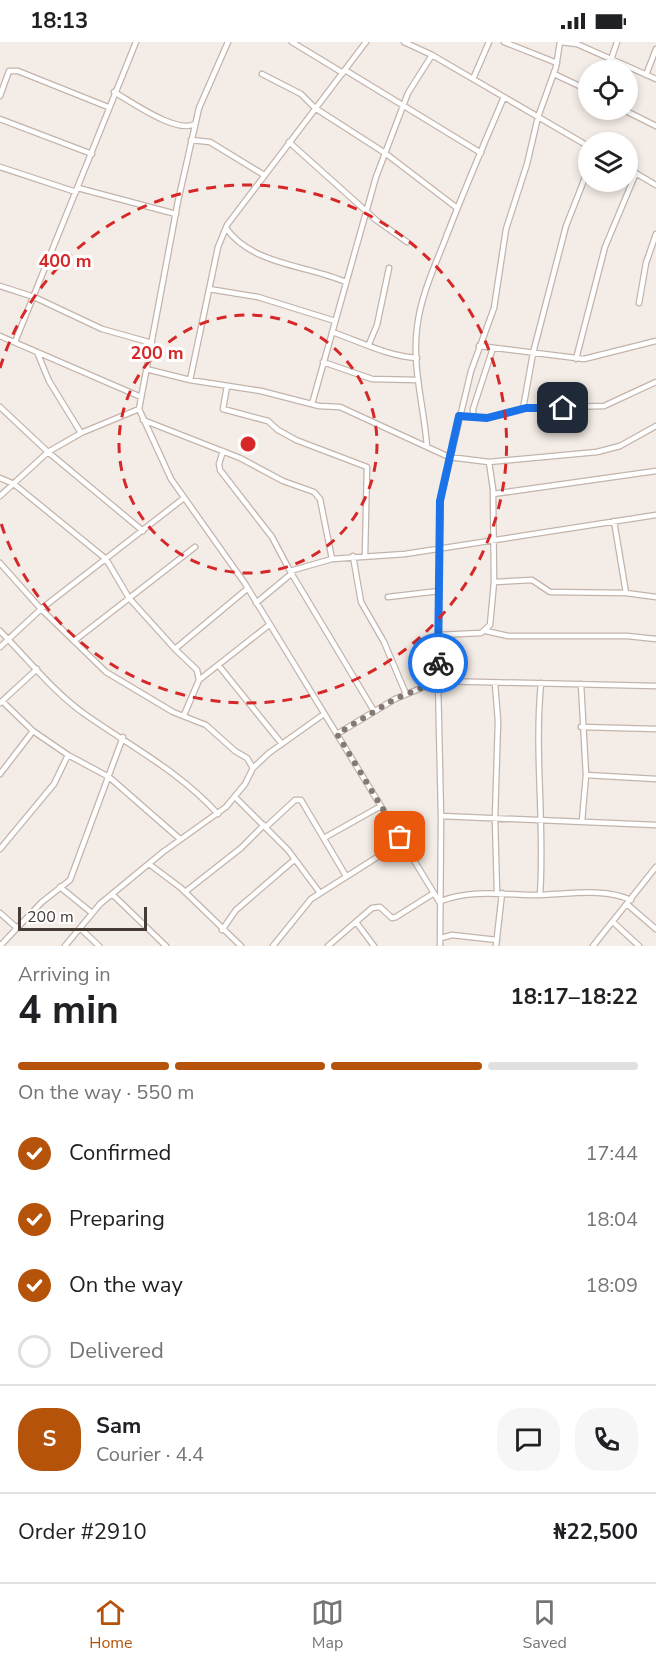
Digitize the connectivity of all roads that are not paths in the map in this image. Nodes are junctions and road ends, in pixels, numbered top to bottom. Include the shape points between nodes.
1 (136, 42) edge
2 (228, 42) edge
3 (292, 42) edge
4 (366, 42) edge
5 (404, 42) edge
6 (489, 42) edge
7 (504, 42) edge
8 (560, 42) edge
9 (617, 42) edge
10 (656, 49) edge
11 (432, 55) junction
12 (611, 60) joint
13 (557, 63) junction
14 (344, 72) junction
15 (638, 72) edge
16 (262, 74) dead end
17 (554, 74) junction
18 (646, 75) junction
19 (473, 79) junction
20 (656, 79) edge
21 (578, 85) edge
22 (114, 92) junction
23 (0, 96) edge
24 (504, 97) junction
25 (402, 106) junction
26 (108, 107) junction
27 (315, 108) junction
28 (538, 117) junction
29 (638, 117) edge
30 (0, 119) edge
31 (195, 124) junction
32 (656, 126) edge
33 (191, 140) junction
34 (578, 140) edge
35 (289, 142) junction
36 (385, 153) junction
37 (481, 153) junction
38 (92, 154) junction
39 (0, 167) edge
40 (638, 175) edge
41 (264, 176) junction
42 (656, 185) edge
43 (77, 190) junction
44 (579, 192) edge
45 (628, 192) edge
46 (457, 208) junction
47 (365, 211) junction
48 (176, 214) junction
49 (225, 228) junction
50 (656, 234) edge
51 (407, 242) dead end
52 (389, 268) dead end
53 (346, 282) junction
54 (0, 286) edge
55 (209, 289) junction
56 (34, 297) junction
57 (639, 303) dead end
58 (335, 321) junction
59 (333, 332) junction
60 (0, 336) edge
61 (656, 341) edge
62 (15, 342) junction
63 (152, 343) junction
64 (369, 344) junction
65 (479, 346) junction
66 (493, 348) junction
67 (37, 352) junction
68 (533, 353) junction
69 (417, 358) junction
70 (576, 359) junction
71 (323, 362) junction
72 (146, 369) junction
73 (190, 380) junction
74 (417, 380) junction
75 (656, 382) edge
76 (227, 386) junction
77 (141, 397) junction
78 (312, 404) junction
79 (0, 407) edge
80 (139, 409) junction
81 (523, 409) junction
82 (459, 416) junction
83 (473, 417) junction
84 (143, 420) junction
85 (656, 426) edge
86 (81, 433) junction
87 (427, 446) junction
88 (223, 451) junction
89 (48, 452) junction
90 (449, 457) junction
91 (489, 462) junction
92 (656, 471) edge
93 (0, 478) edge
94 (14, 484) junction
95 (493, 495) junction
96 (0, 496) edge
97 (184, 498) junction
98 (656, 515) edge
99 (615, 521) junction
100 (143, 531) junction
101 (493, 540) junction
102 (440, 546) junction
103 (195, 547) dead end
104 (365, 555) junction
105 (353, 556) junction
106 (106, 559) junction
107 (332, 559) junction
108 (0, 563) edge
109 (290, 572) junction
110 (494, 582) junction
111 (247, 589) junction
112 (439, 591) junction
113 (626, 593) junction
114 (388, 597) dead end
115 (656, 597) edge
116 (129, 598) junction
117 (256, 603) junction
118 (41, 609) junction
119 (269, 625) junction
120 (0, 631) edge
121 (486, 631) junction
122 (438, 634) junction
123 (8, 639) junction
124 (656, 639) edge
125 (74, 641) junction
126 (0, 647) edge
127 (175, 649) junction
128 (219, 666) junction
129 (37, 669) junction
130 (199, 680) junction
131 (438, 681) junction
132 (495, 683) junction
133 (541, 683) junction
134 (581, 684) junction
135 (656, 686) edge
136 (406, 694) junction
137 (1, 702) edge
138 (374, 711) junction
139 (324, 714) junction
140 (184, 715) junction
141 (581, 727) junction
142 (656, 729) edge
143 (33, 731) junction
144 (337, 734) junction
145 (123, 737) junction
146 (282, 744) junction
147 (68, 755) junction
148 (253, 768) junction
149 (0, 774) edge
150 (586, 775) junction
151 (109, 777) junction
152 (656, 779) edge
153 (235, 797) junction
154 (381, 806) junction
155 (219, 814) junction
156 (441, 816) junction
157 (495, 819) junction
158 (540, 820) junction
159 (582, 820) junction
160 (656, 825) edge
161 (265, 826) junction
162 (400, 837) junction
163 (324, 838) junction
164 (180, 839) junction
165 (0, 849) edge
166 (294, 860) junction
167 (149, 864) junction
168 (655, 871) edge
169 (346, 876) junction
170 (60, 887) junction
171 (184, 892) junction
172 (320, 893) junction
173 (434, 893) junction
174 (500, 893) junction
175 (112, 894) junction
176 (540, 895) junction
177 (630, 902) junction
178 (441, 903) junction
179 (0, 913) edge
180 (92, 913) junction
181 (356, 922) junction
182 (613, 922) junction
183 (16, 928) junction
184 (80, 928) junction
185 (656, 929) edge
186 (222, 930) junction
187 (441, 938) junction
188 (497, 943) edge
189 (0, 946) edge
190 (65, 946) edge
191 (99, 946) edge
192 (166, 946) edge
193 (241, 946) edge
194 (273, 946) edge
195 (328, 946) edge
196 (374, 946) edge
197 (440, 946) edge
198 (593, 946) edge
199 (639, 946) edge

1 - 22 street
2 - 31 street
3 - 14 street
4 - 14 street
5 - 11 street
6 - 19 street
7 - 13 street
8 - 12 street via 577,44
8 - 13 street
9 - 12 street
10 - 18 street
11 - 19 street
11 - 25 street
13 - 17 street
14 - 25 street
14 - 27 street
15 - 18 street
16 - 27 street via 301,94
17 - 21 street
17 - 28 street
18 - 20 street
19 - 24 street
22 - 26 street
22 - 31 street via 145,112 186,127
23 - 26 street via 9,71 18,71
24 - 28 street
24 - 37 street
25 - 36 street
25 - 37 street
26 - 38 street
27 - 35 street
27 - 36 street
28 - 34 street
28 - 65 street via 506,229 494,308
29 - 32 street
30 - 38 street
31 - 33 street
33 - 41 street via 210,142
33 - 48 street
35 - 41 street
35 - 47 street
36 - 46 street
36 - 47 street
37 - 46 street
38 - 43 street
39 - 43 street
40 - 42 street
41 - 49 street
43 - 48 street
43 - 56 street
44 - 68 street via 566,226
45 - 70 street via 605,248
46 - 69 street via 419,315
47 - 51 street
47 - 53 street
48 - 63 street
49 - 53 street via 254,252
49 - 55 street
50 - 57 street
52 - 64 street
53 - 58 street
54 - 56 street
55 - 58 street via 258,297
55 - 73 street
56 - 62 street
56 - 63 street via 102,329
58 - 59 street
59 - 64 street
59 - 71 street
60 - 62 street
61 - 70 street
62 - 67 street
63 - 72 street
64 - 69 street via 388,354
65 - 66 street
65 - 82 street
66 - 68 street
66 - 83 street
67 - 77 street
67 - 86 street
68 - 70 street
68 - 81 street
69 - 74 street
71 - 74 street via 372,379
71 - 78 street
72 - 73 street
72 - 77 street
73 - 76 street
74 - 87 street
75 - 81 street via 604,406
76 - 78 street
76 - 104 street via 223,409 268,421 296,440 366,467
77 - 80 street
78 - 87 street via 344,408
79 - 89 street
80 - 84 street
80 - 86 street
81 - 83 street via 487,418
82 - 83 street
82 - 90 street
84 - 88 street
84 - 97 street
85 - 91 street via 609,450
86 - 89 street
87 - 90 street
88 - 107 street via 318,495
88 - 109 street via 220,470 272,537
89 - 94 street
89 - 100 street
90 - 91 street
90 - 102 street via 440,501
91 - 95 street
92 - 95 street
93 - 94 street
94 - 96 street
94 - 106 street
95 - 101 street
97 - 100 street
97 - 111 street
98 - 99 street
99 - 101 street
99 - 113 street
100 - 106 street
101 - 102 street
101 - 110 street
102 - 104 street via 405,554
102 - 112 street
103 - 116 street
104 - 105 street
105 - 107 street
105 - 136 street via 361,602 384,642
106 - 116 street
106 - 118 street
107 - 109 street
108 - 118 street
109 - 117 street
109 - 138 street
110 - 113 street via 532,580 550,592
110 - 121 street via 492,616
111 - 117 street
111 - 127 street
112 - 114 street
112 - 122 street
113 - 115 street
116 - 125 street
116 - 127 street
117 - 119 street
118 - 123 street
118 - 125 street
119 - 128 street
119 - 139 street
120 - 123 street
121 - 122 street
121 - 124 street via 508,636
122 - 131 street
123 - 126 street
123 - 129 street
125 - 140 street via 106,672
127 - 130 street via 197,670
128 - 130 street
128 - 146 street
129 - 137 street
129 - 145 street via 78,708
130 - 140 street
131 - 132 street
131 - 136 street
131 - 156 street
132 - 133 street
132 - 157 street
133 - 134 street
133 - 158 street
134 - 135 street
134 - 141 street
136 - 138 street
137 - 143 street
138 - 144 street
139 - 144 street
139 - 146 street
140 - 148 street via 206,725 247,758
141 - 142 street
141 - 150 street
143 - 147 street
143 - 149 street
144 - 154 street
145 - 151 street
145 - 155 street via 176,774
146 - 148 street
147 - 151 street
147 - 165 street via 54,784
148 - 153 street
150 - 152 street
150 - 159 street
151 - 164 street
151 - 170 street via 70,880
153 - 155 street
153 - 161 street
154 - 162 street
154 - 163 street
155 - 164 street
156 - 157 street
156 - 178 street
157 - 158 street
157 - 174 street
158 - 159 street
158 - 176 street
159 - 160 street
161 - 163 street via 298,799
161 - 166 street
161 - 171 street
162 - 169 street via 389,840 379,856
162 - 173 street
163 - 169 street
164 - 167 street
166 - 172 street
166 - 186 street via 236,910
167 - 171 street
167 - 175 street
168 - 177 street
169 - 172 street
170 - 180 street
170 - 183 street
171 - 186 street
172 - 194 street via 291,921
173 - 178 street
173 - 181 street via 396,917 377,907
174 - 176 street
174 - 178 street via 457,895
174 - 188 street
175 - 180 street
175 - 192 street
176 - 177 street via 602,894
177 - 182 street
177 - 185 street
178 - 187 street
179 - 183 street
180 - 184 street
181 - 195 street
181 - 196 street
182 - 198 street
182 - 199 street
183 - 189 street
184 - 190 street
184 - 191 street
186 - 193 street
187 - 188 street via 452,935
187 - 197 street

